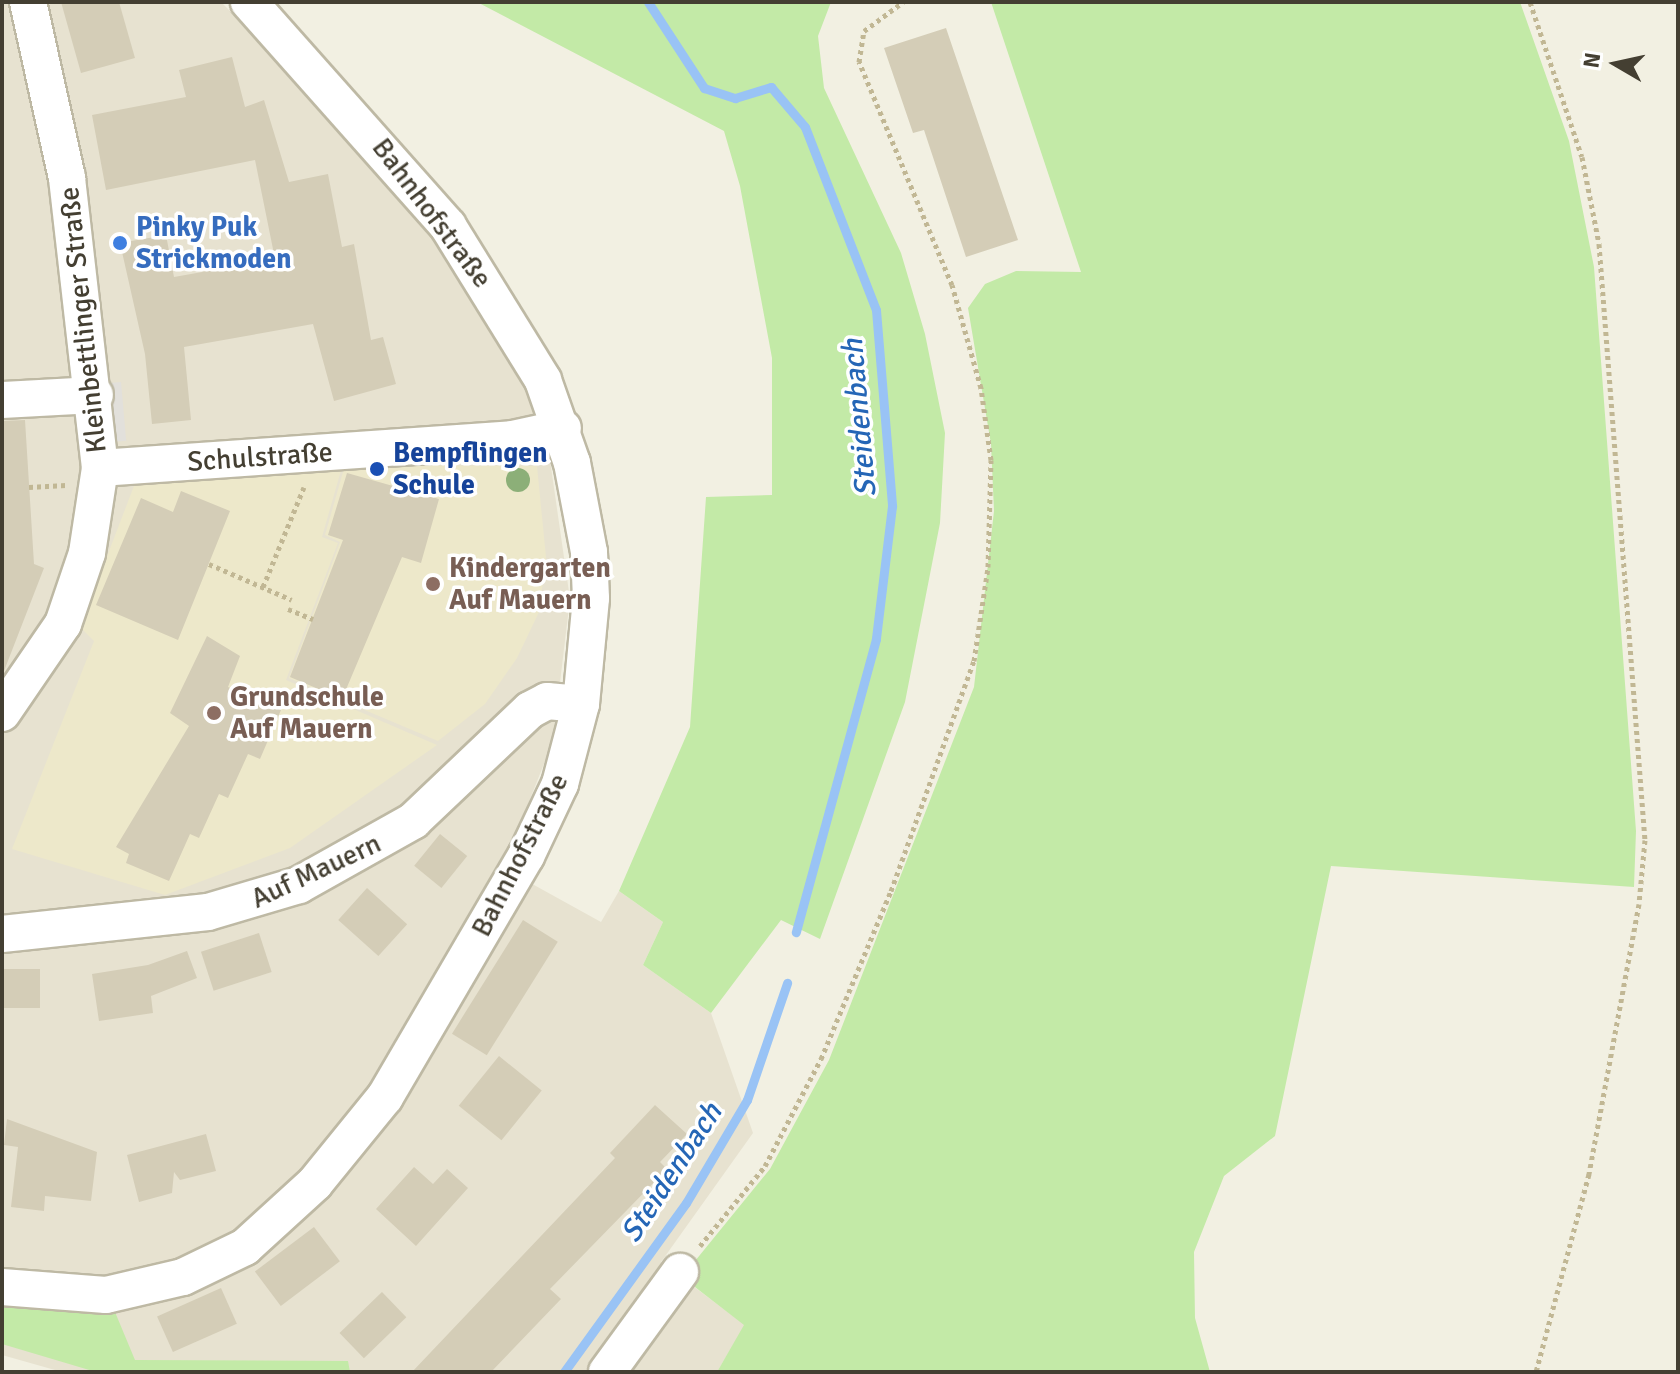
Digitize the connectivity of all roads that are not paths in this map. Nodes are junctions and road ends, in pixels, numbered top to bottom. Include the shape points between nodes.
1 (28, 2) edge
2 (249, 2) edge
3 (95, 395) junction
4 (2, 400) edge
5 (563, 428) junction
6 (100, 468) junction
7 (581, 704) junction
8 (2, 713) edge
9 (2, 934) edge
10 (680, 1272) road end
11 (2, 1287) edge
12 (607, 1372) edge

1 - 3 street, Kleinbettlinger Straße via 67,178
2 - 5 street, Bahnhofstraße via 448,226 522,337
3 - 4 street
3 - 6 street, Kleinbettlinger Straße
5 - 6 street, Schulstraße via 512,439
5 - 7 street, Bahnhofstraße via 589,552 590,625
6 - 8 street, Kleinbettlinger Straße via 87,553 63,624
7 - 9 street, Auf Mauern via 547,701 530,710 413,821 299,885 208,912
7 - 11 street, Bahnhofstraße via 560,784 519,868 385,1097 315,1183 245,1247 183,1277 106,1295
10 - 12 street

